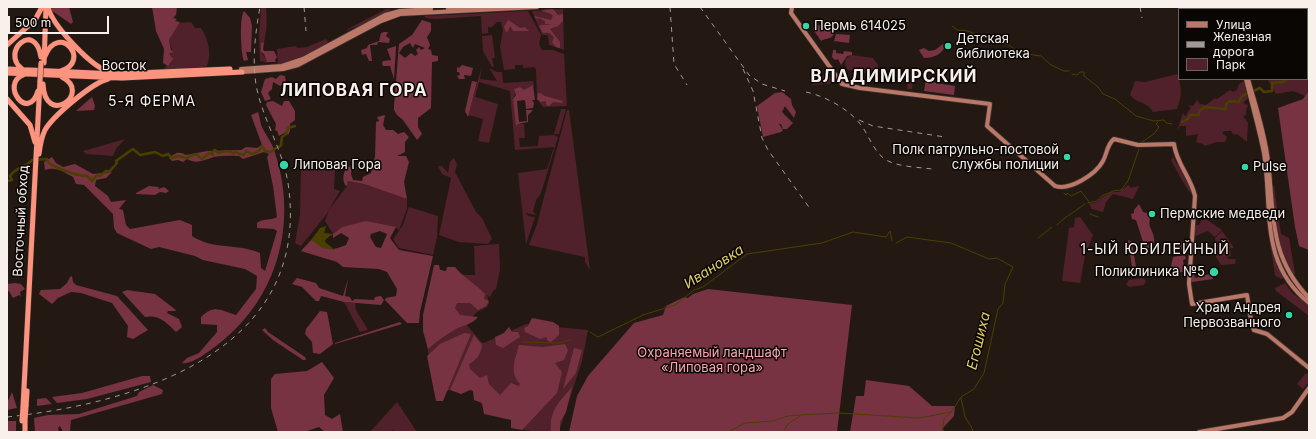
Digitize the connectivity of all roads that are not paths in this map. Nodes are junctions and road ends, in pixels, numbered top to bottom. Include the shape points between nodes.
1 (45, 7) edge
2 (487, 7) edge
3 (537, 7) edge
4 (792, 7) edge
5 (472, 9) edge
6 (7, 45) edge
7 (43, 60) junction
8 (7, 69) edge
9 (241, 70) joint
10 (25, 72) junction
11 (7, 73) edge
12 (57, 74) junction
13 (118, 76) junction
14 (1247, 80) edge
15 (41, 82) junction
16 (7, 99) edge
17 (1257, 116) junction
18 (1161, 145) junction
19 (37, 154) junction
20 (1184, 169) junction
21 (1285, 266) junction
22 (1280, 269) junction
23 (1300, 288) junction
24 (1296, 292) junction
25 (1303, 295) junction
26 (1309, 298) edge
27 (1309, 303) edge
28 (1309, 368) edge
29 (1309, 388) edge
30 (24, 421) junction
31 (22, 432) edge
32 (25, 432) edge
33 (1199, 432) edge

1 - 6 highway via 35,20
1 - 7 highway, Восточный обход
1 - 13 highway via 54,21 90,61 102,70
2 - 5 main road
3 - 5 main road
4 - 18 main road via 791,13 842,84 990,104 987,126 1055,186 1067,186 1096,170 1103,162 1114,139 1138,145
5 - 9 main road via 400,14 376,23 298,65 283,69
7 - 10 highway via 34,42 26,40 17,43 12,50 12,59
7 - 12 highway via 49,48 55,43 70,46 74,54 73,62
7 - 15 highway, Восточный обход, bridge
8 - 10 highway, Восток
9 - 13 highway, Восток
10 - 11 highway, Восток
10 - 12 highway, Восток
10 - 15 highway via 11,85 10,93 16,101 32,101
12 - 13 highway, Восток
12 - 15 highway via 68,81 72,89 71,98 64,104 49,102
13 - 19 highway via 93,85 53,120 43,134
14 - 17 main road
15 - 19 highway, Восточный обход
16 - 19 highway via 31,127
17 - 21 main road via 1267,153 1276,237
17 - 22 main road via 1264,154 1274,251
18 - 20 main road via 1169,148
18 - 20 main road via 1174,144
19 - 30 highway, Восточный обход, bridge
20 - 28 main road via 1195,198 1189,284 1192,304 1247,295 1253,328 1268,335
21 - 22 main road via 1281,264
21 - 23 main road
22 - 24 main road
23 - 24 main road
23 - 25 main road
24 - 25 main road
25 - 26 main road
25 - 27 main road
29 - 33 main road via 1292,411 1283,418
30 - 31 highway
30 - 32 highway

